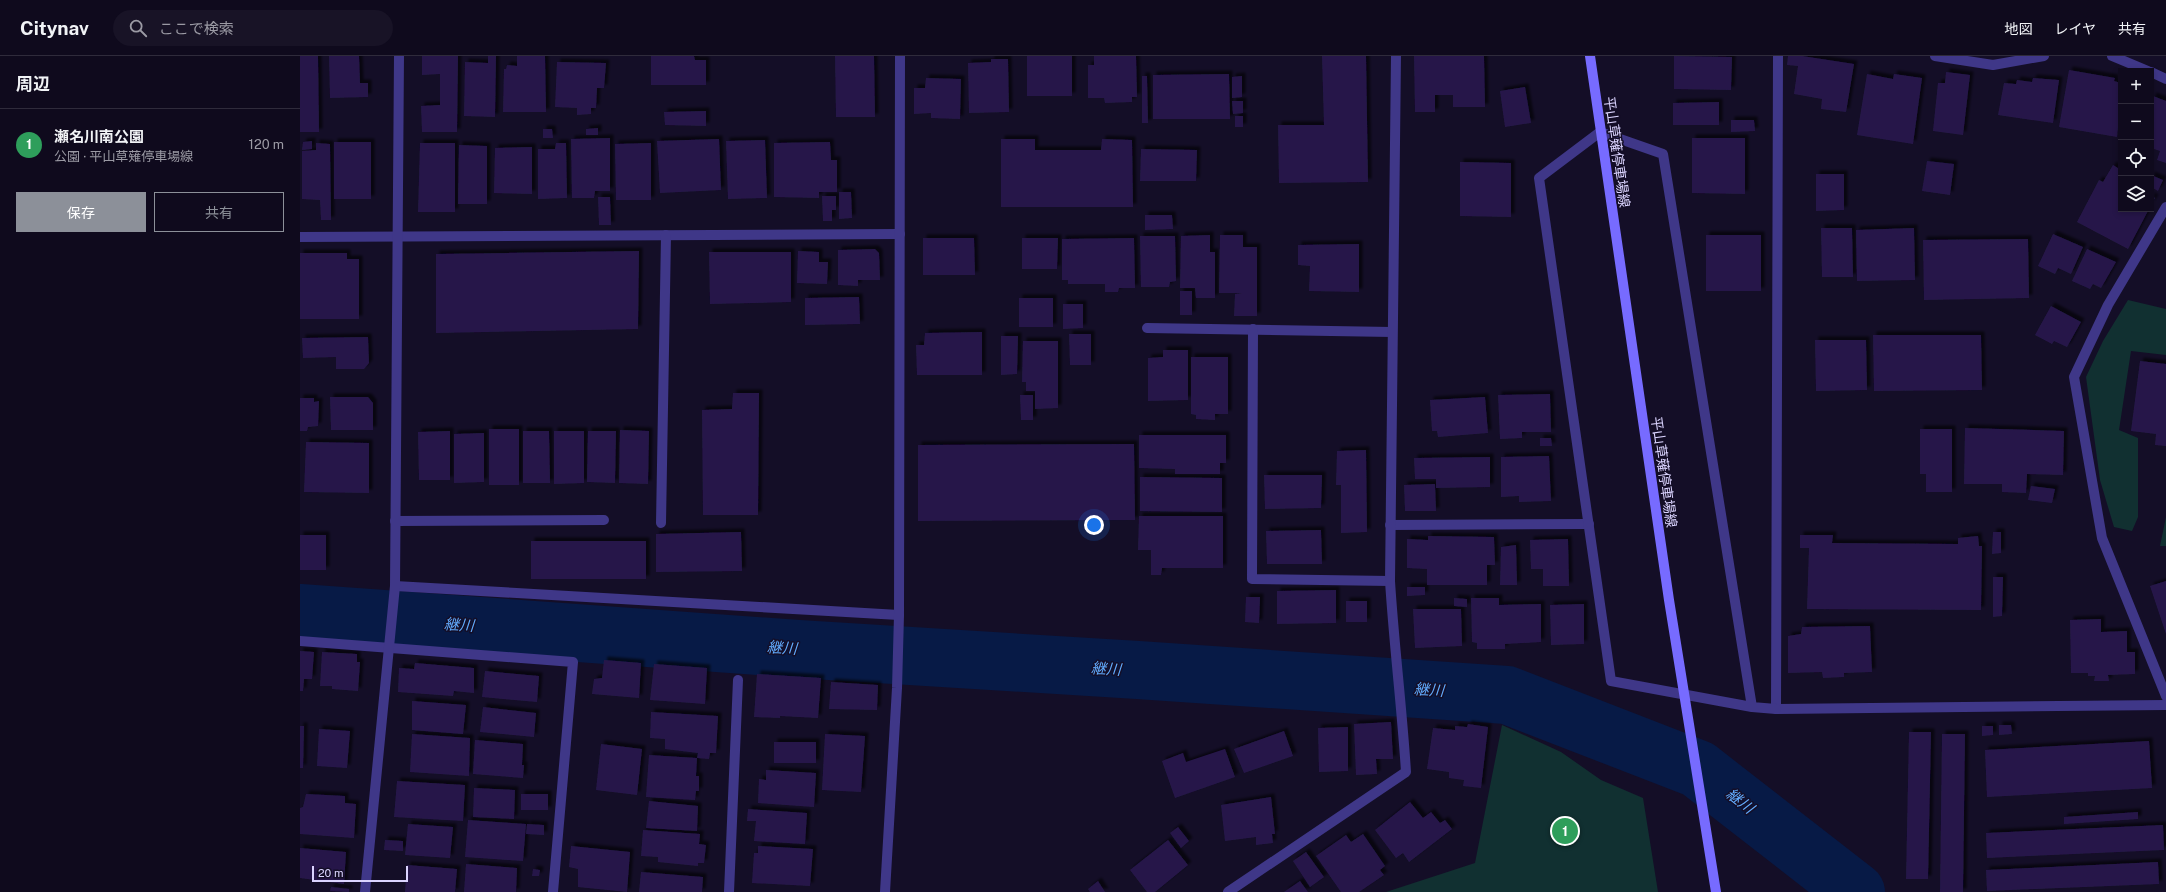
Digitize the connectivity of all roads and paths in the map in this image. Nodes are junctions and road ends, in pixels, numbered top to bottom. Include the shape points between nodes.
1 (399, 56) edge
2 (900, 56) edge
3 (1396, 56) edge
4 (1590, 56) edge
5 (1778, 56) edge
6 (1935, 56) edge
7 (2044, 56) edge
8 (2112, 56) edge
9 (2141, 68) edge
10 (2154, 73) edge
11 (2166, 78) edge
12 (1600, 132) junction
13 (2166, 207) edge
14 (900, 234) junction
15 (666, 235) junction
16 (300, 237) edge
17 (396, 237) junction
18 (1147, 328) dead end
19 (1253, 330) junction
20 (1392, 332) junction
21 (604, 520) dead end
22 (395, 521) junction
23 (661, 523) dead end
24 (1589, 524) junction
25 (1390, 525) junction
26 (1390, 581) junction
27 (395, 586) junction
28 (899, 615) junction
29 (300, 641) edge
30 (389, 647) junction
31 (738, 680) dead end
32 (2166, 696) edge
33 (2166, 705) edge
34 (1752, 707) junction
35 (1776, 710) junction
36 (365, 892) edge
37 (553, 892) edge
38 (729, 892) edge
39 (885, 892) edge
40 (1228, 892) edge
41 (1716, 892) edge

1 - 17 street
2 - 14 street
3 - 20 street
4 - 12 main road, 平山草薙停車場線
5 - 35 street
6 - 7 street via 1993,65
8 - 9 street
10 - 11 street
12 - 24 street via 1539,178
12 - 34 street via 1663,154
12 - 41 main road, 平山草薙停車場線 via 1669,600
13 - 32 street via 2108,305 2074,377 2102,538
14 - 15 street
14 - 28 street
15 - 17 street
15 - 23 street
16 - 17 street
17 - 22 street
18 - 19 street
19 - 20 street
19 - 26 street via 1252,578
20 - 25 street
21 - 22 street
22 - 27 street
24 - 25 street
24 - 34 street via 1611,681
25 - 26 street
26 - 40 street via 1406,772
27 - 28 street
27 - 30 street
28 - 39 street via 898,688
29 - 30 street
30 - 36 street
30 - 37 street via 573,662
31 - 38 street
33 - 35 street
34 - 35 street

